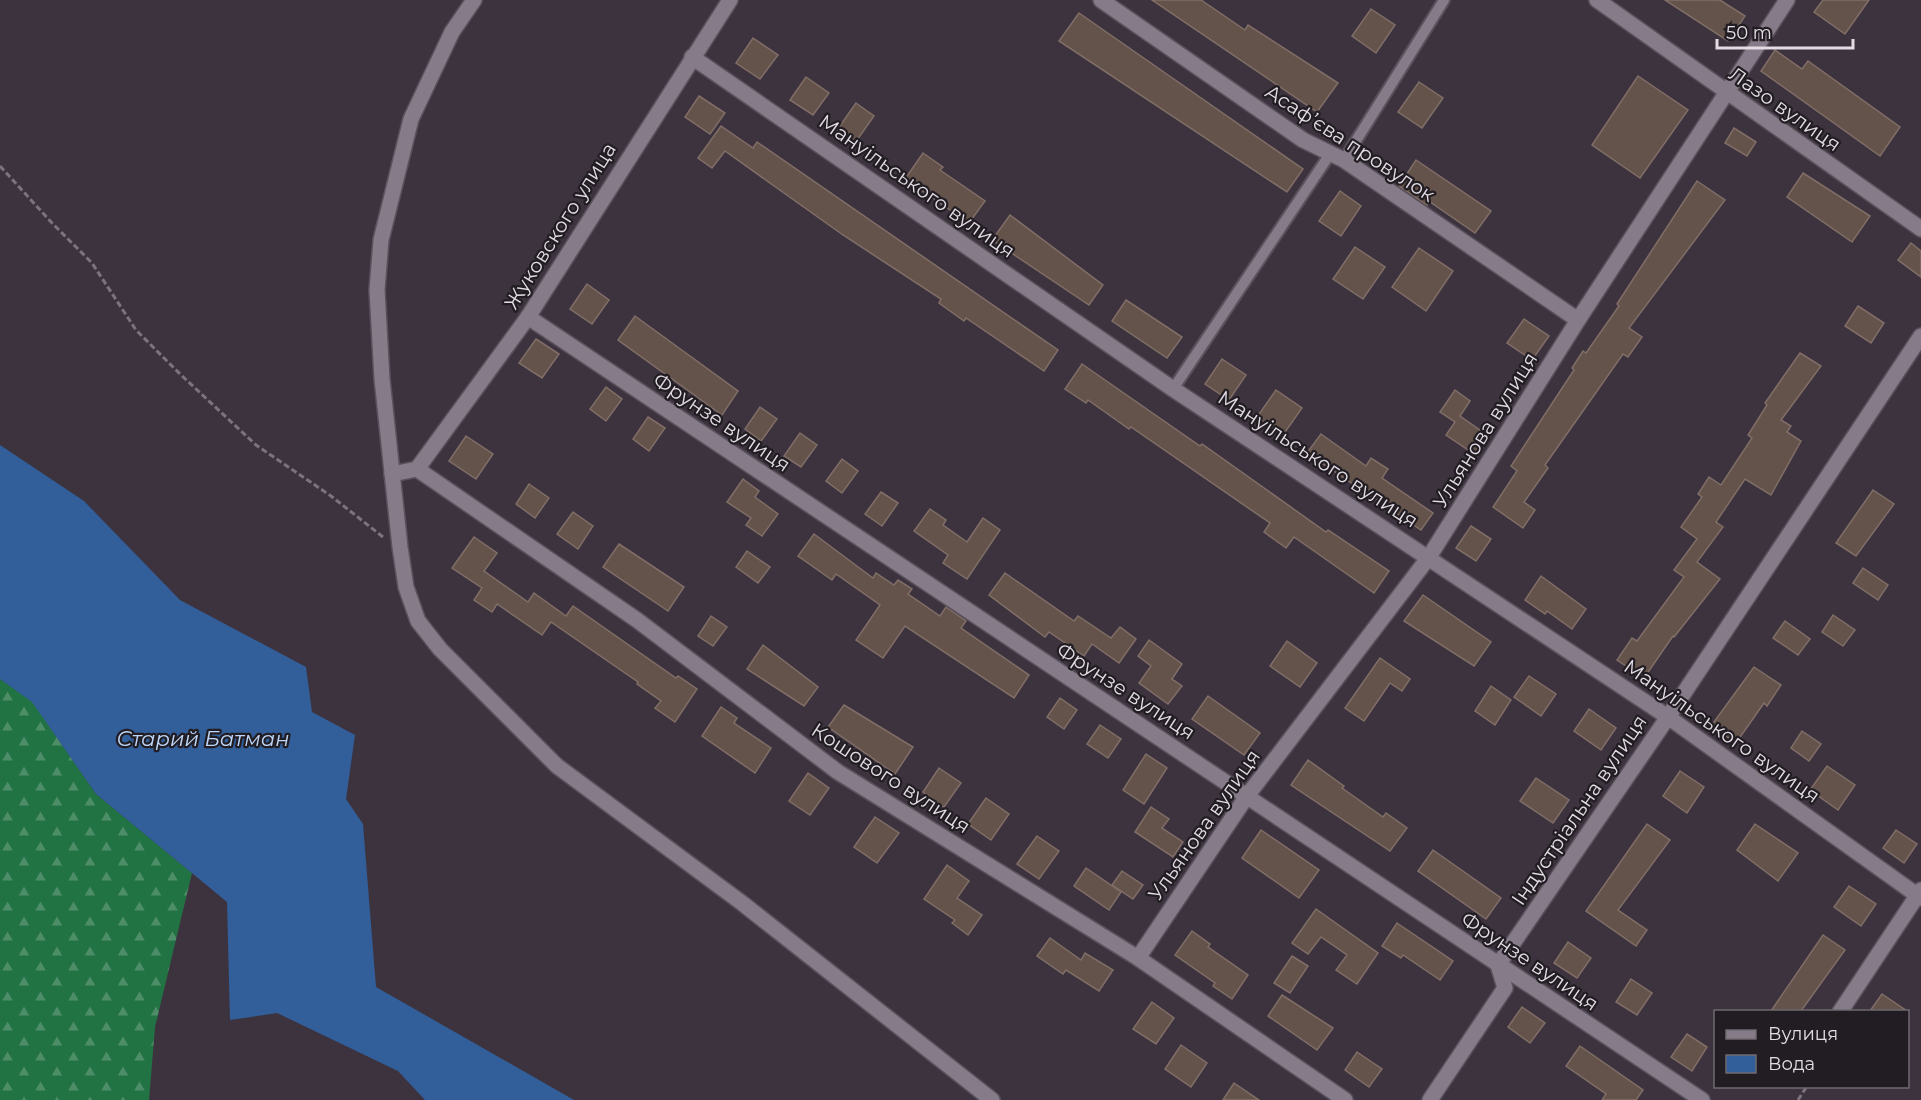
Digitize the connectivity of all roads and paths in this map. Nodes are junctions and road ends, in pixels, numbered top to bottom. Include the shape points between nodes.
1 (474, 0) edge
2 (730, 0) edge
3 (1101, 0) edge
4 (1444, 0) edge
5 (1597, 0) edge
6 (1787, 0) edge
7 (692, 57) junction
8 (1725, 93) junction
9 (1337, 157) junction
10 (0, 166) edge
11 (1921, 229) edge
12 (528, 316) junction
13 (1578, 320) junction
14 (1921, 336) edge
15 (1173, 389) junction
16 (417, 469) junction
17 (392, 474) junction
18 (400, 547) junction
19 (1429, 557) junction
20 (1668, 717) junction
21 (1247, 796) junction
22 (1920, 894) edge
23 (1138, 958) junction
24 (1498, 965) junction
25 (1841, 1010) edge
26 (993, 1100) edge
27 (1345, 1100) edge
28 (1430, 1100) edge
29 (1702, 1100) edge

1 - 17 street via 452,32 411,119 381,240 379,334
2 - 7 street, Жуковского улица
3 - 9 street, Асаф’єва провулок via 1303,140
4 - 9 lane
5 - 8 street, Лазо вулиця
6 - 8 street, Ульянова вулиця
7 - 12 street, Жуковского улица
7 - 15 street, Мануільського вулиця
8 - 11 street, Лазо вулиця
8 - 13 street, Ульянова вулиця
9 - 13 street, Асаф’єва провулок
9 - 15 lane
10 - 18 path via 92,263 136,330 180,374 256,445
12 - 16 street, Жуковского улица
12 - 21 street, Фрунзе вулиця
13 - 19 street, Ульянова вулиця
14 - 20 street, Індустріальна вулиця
15 - 19 street, Мануільського вулиця
16 - 17 street
16 - 23 street, Кошового вулиця via 637,620 838,772
17 - 18 street
18 - 26 street via 406,587 418,621 440,649 557,766 742,903
19 - 20 street, Мануільського вулиця
19 - 21 street, Ульянова вулиця
20 - 22 street, Мануільського вулиця
20 - 24 street, Індустріальна вулиця
21 - 23 street, Ульянова вулиця
21 - 24 street, Фрунзе вулиця
22 - 25 street
23 - 27 street, Кошового вулиця
24 - 28 street via 1505,988
24 - 29 street, Фрунзе вулиця

